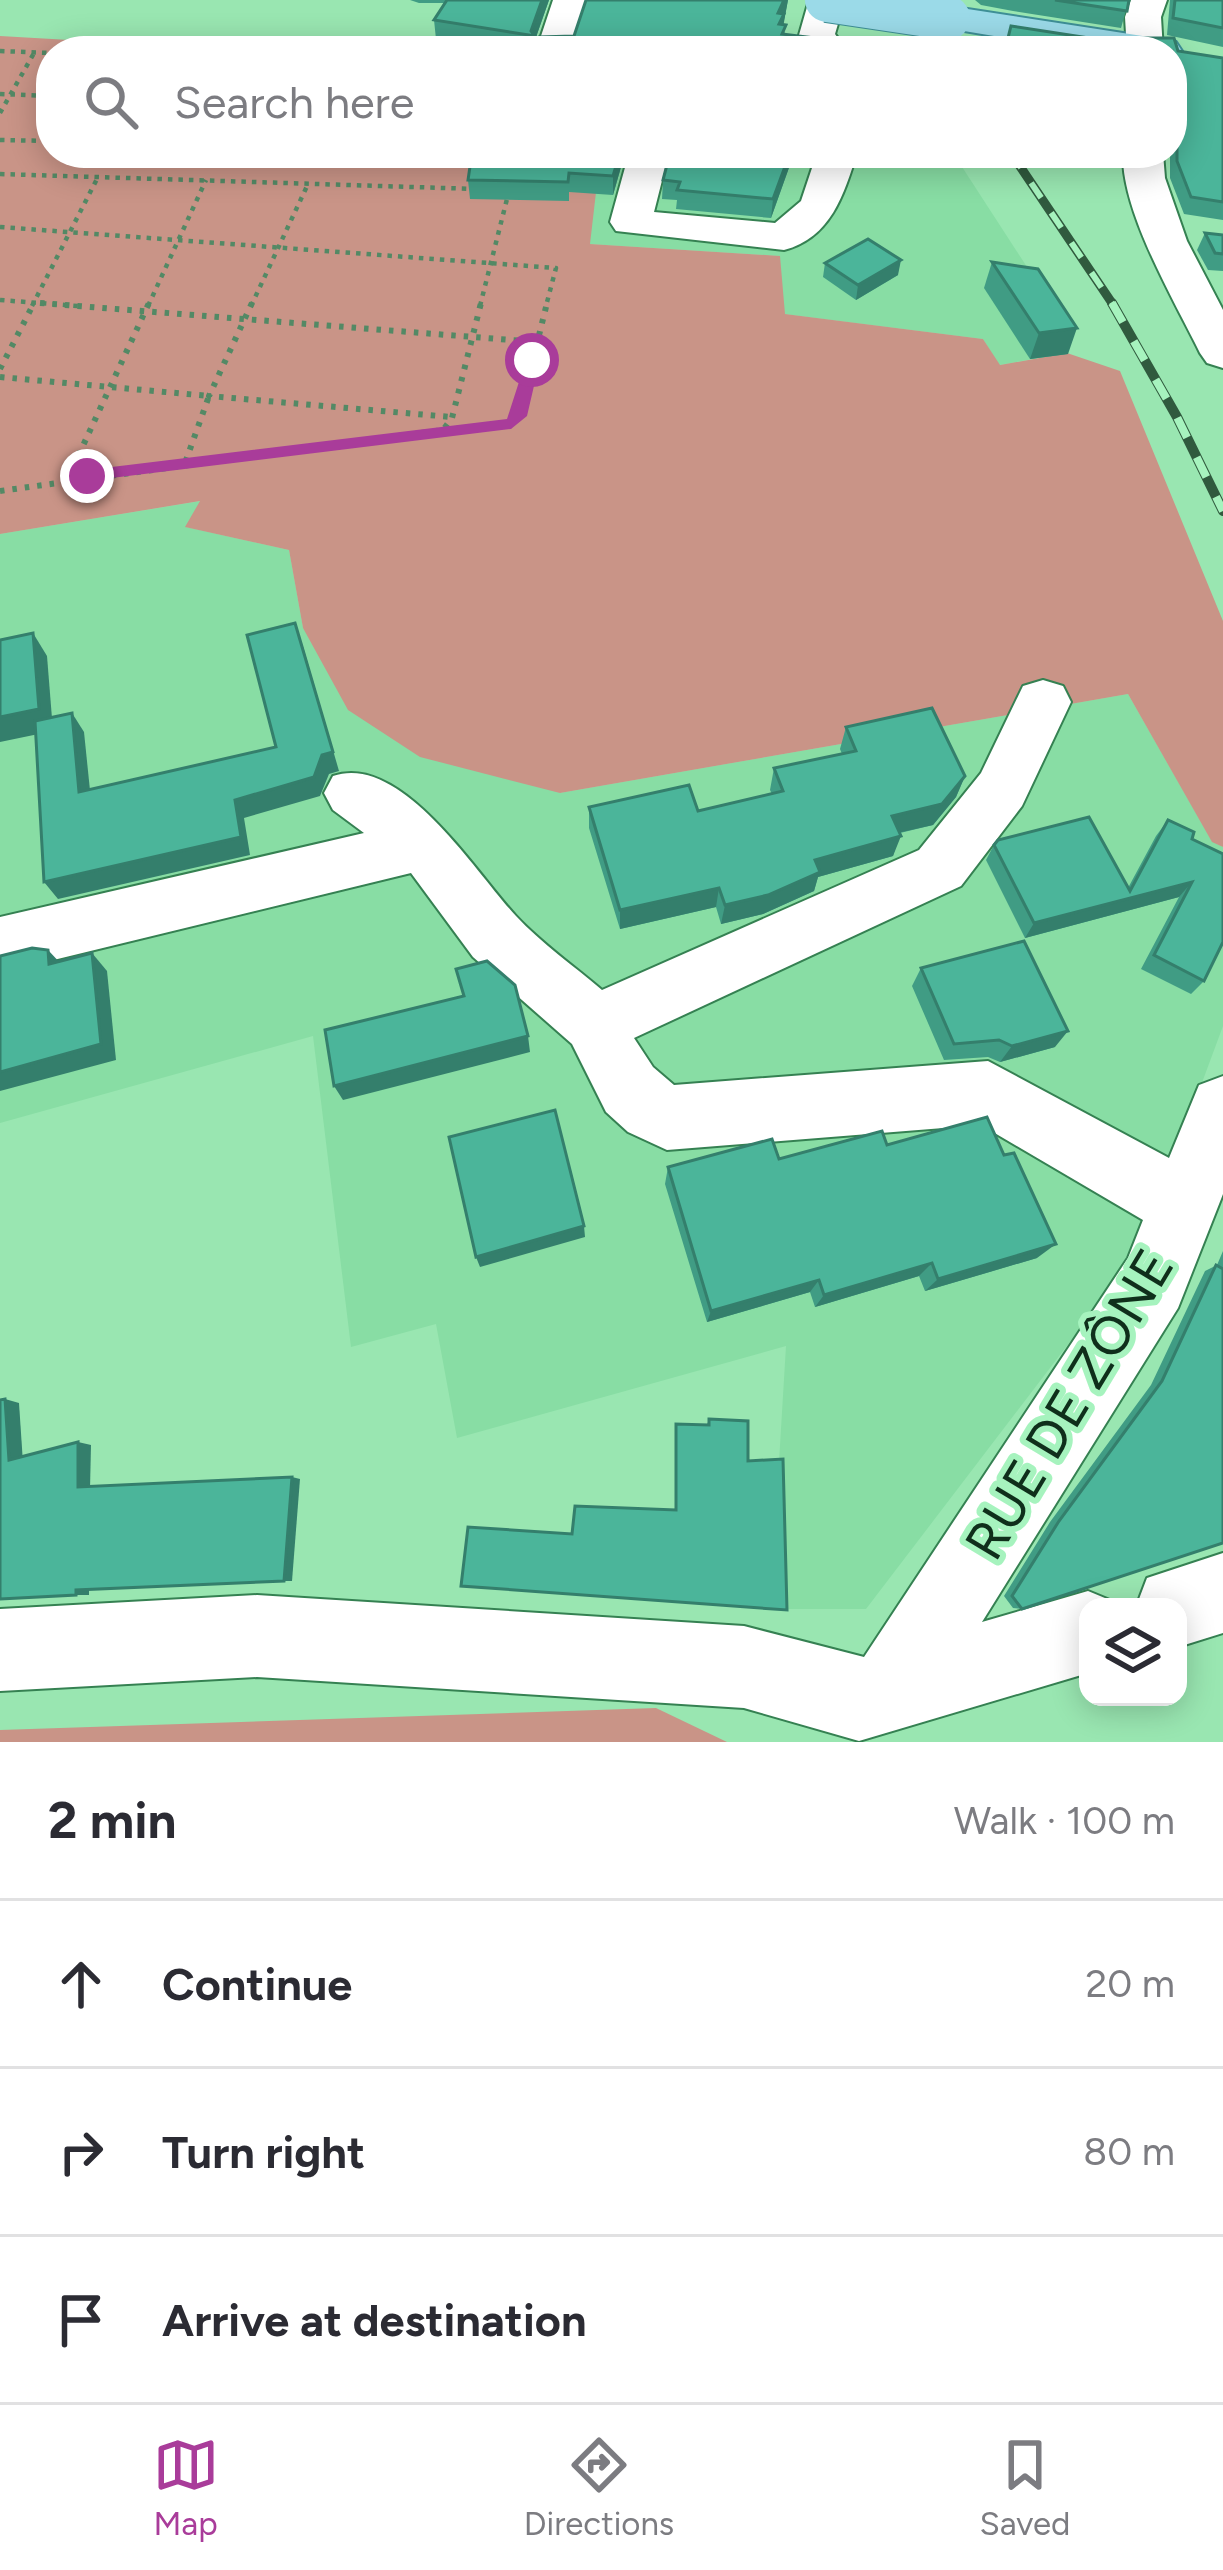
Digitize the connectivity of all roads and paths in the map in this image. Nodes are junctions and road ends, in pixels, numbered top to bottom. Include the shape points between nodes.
1 (571, 0) edge
2 (827, 0) edge
3 (1149, 0) edge
4 (958, 13) edge
5 (559, 36) edge
6 (818, 36) edge
7 (1081, 36) edge
8 (1155, 36) edge
9 (0, 51) edge
10 (34, 53) joint
11 (0, 94) edge
12 (10, 94) junction
13 (36, 95) edge
14 (0, 112) edge
15 (0, 140) edge
16 (36, 141) edge
17 (646, 168) edge
18 (832, 168) edge
19 (1142, 168) edge
20 (0, 173) edge
21 (98, 177) junction
22 (206, 180) junction
23 (309, 183) junction
24 (0, 227) edge
25 (70, 232) junction
26 (179, 240) junction
27 (281, 245) junction
28 (490, 261) junction
29 (0, 300) edge
30 (33, 303) junction
31 (145, 312) junction
32 (247, 319) junction
33 (471, 337) junction
34 (537, 342) junction
35 (1223, 353) edge
36 (0, 373) edge
37 (110, 386) junction
38 (209, 396) junction
39 (452, 418) junction
40 (443, 430) junction
41 (184, 466) junction
42 (67, 479) junction
43 (0, 491) edge
44 (1043, 702) dead end
45 (353, 794) dead end
46 (424, 845) junction
47 (0, 945) edge
48 (595, 1024) junction
49 (1223, 1108) edge
50 (1184, 1205) junction
51 (1223, 1594) edge
52 (1187, 1604) edge
53 (1079, 1635) edge
54 (0, 1650) edge
55 (862, 1710) edge

1 - 5 street
2 - 4 main road, bridge
2 - 6 street
3 - 8 street via 1143,17
4 - 7 main road
9 - 10 path
10 - 12 path
11 - 12 path
12 - 13 path
12 - 14 path
15 - 16 path
17 - 18 street via 631,222 784,237 820,206
19 - 35 street via 1141,178 1184,231 1166,241
20 - 21 path
21 - 22 path
21 - 25 path
22 - 23 path
22 - 26 path
23 - 27 path
23 - 28 path via 510,196
24 - 25 path
25 - 26 path
25 - 30 path
26 - 27 path
26 - 31 path
27 - 28 path
27 - 32 path
28 - 33 path
28 - 34 path via 556,268
29 - 30 path
30 - 31 path
30 - 36 path
31 - 32 path
31 - 37 path
32 - 33 path
32 - 38 path
33 - 34 path
33 - 39 path
34 - 40 path via 511,424
36 - 37 path
37 - 38 path
37 - 42 path
38 - 39 path
38 - 41 path
39 - 40 path
40 - 41 path
41 - 42 path
42 - 43 path
44 - 48 street via 1002,789 940,868
45 - 46 street
46 - 47 street
46 - 48 street via 495,938
48 - 50 street via 638,1103 667,1118 988,1094
49 - 50 street, RUE DE ZÔNE
50 - 55 street, RUE DE ZÔNE via 1154,1283
51 - 52 street
53 - 55 street
54 - 55 street via 256,1636 744,1667

